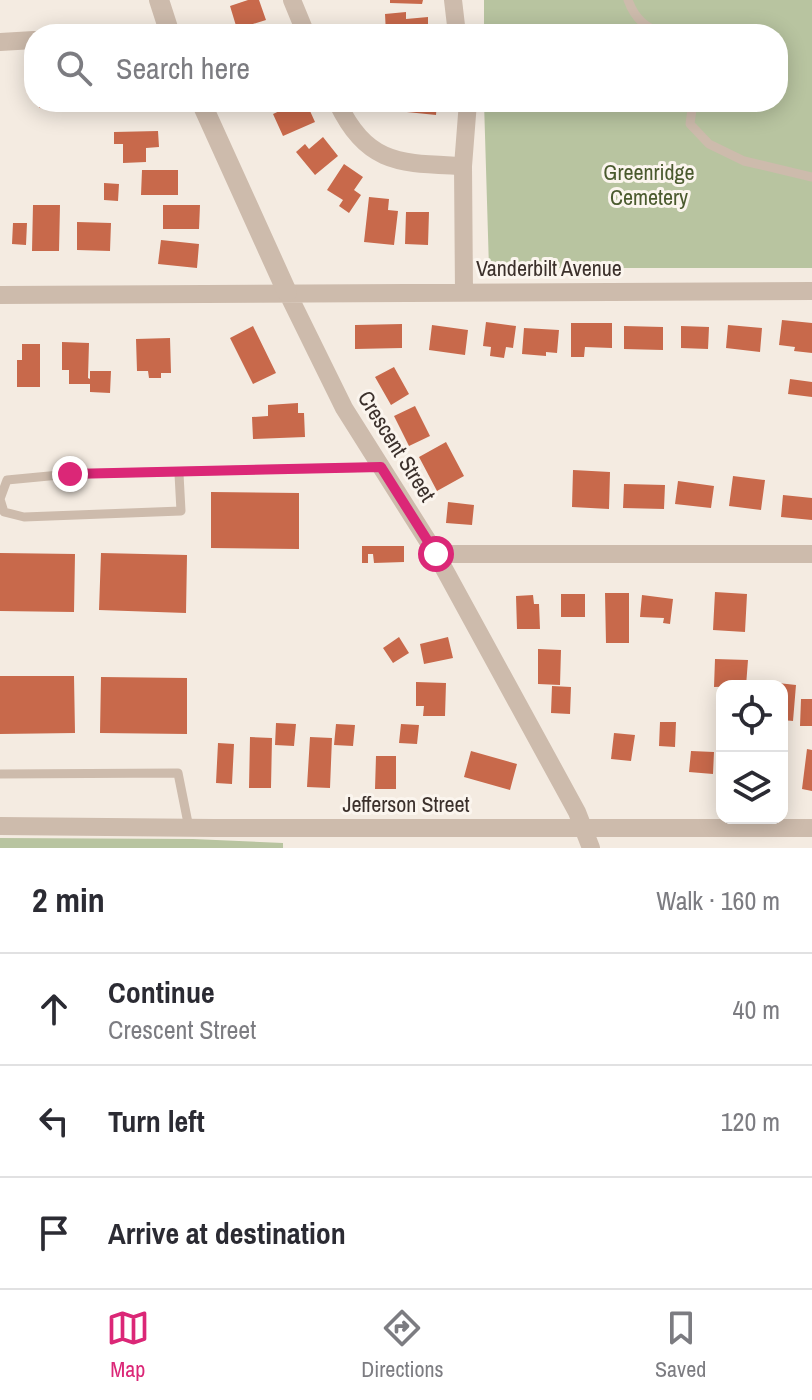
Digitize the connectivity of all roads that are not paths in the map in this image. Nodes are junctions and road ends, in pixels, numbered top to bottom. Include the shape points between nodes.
1 (159, 0) edge
2 (292, 0) edge
3 (453, 0) edge
4 (628, 0) edge
5 (167, 24) edge
6 (302, 24) edge
7 (456, 24) edge
8 (644, 24) edge
9 (24, 41) edge
10 (0, 42) edge
11 (206, 112) edge
12 (344, 112) edge
13 (467, 112) edge
14 (692, 112) edge
15 (463, 166) junction
16 (812, 177) edge
17 (812, 291) edge
18 (287, 292) junction
19 (464, 292) junction
20 (0, 295) edge
21 (381, 467) junction
22 (179, 474) junction
23 (436, 554) junction
24 (812, 554) edge
25 (0, 774) edge
26 (0, 826) edge
27 (585, 827) junction
28 (189, 828) junction
29 (214, 828) junction
30 (812, 828) edge
31 (215, 848) edge
32 (591, 848) edge

1 - 5 street
2 - 6 street
3 - 7 street
4 - 8 lane
9 - 10 street
11 - 18 street, Crescent Street
12 - 15 street via 381,156 409,164
13 - 15 street
14 - 16 lane via 690,124 709,144 744,161
15 - 19 street
17 - 19 street, Vanderbilt Avenue
18 - 19 street, Vanderbilt Avenue
18 - 20 street, Vanderbilt Avenue
18 - 21 street, Crescent Street via 344,408
21 - 22 lane
21 - 23 street, Crescent Street
22 - 22 lane via 7,480 0,499 4,512 24,517 181,511
23 - 24 street
23 - 27 street, Crescent Street
25 - 28 lane via 178,773
26 - 28 street, Jefferson Street
27 - 29 street, Jefferson Street
27 - 30 street, Jefferson Street
27 - 32 street, Crescent Street
28 - 29 street, Jefferson Street
29 - 31 street

